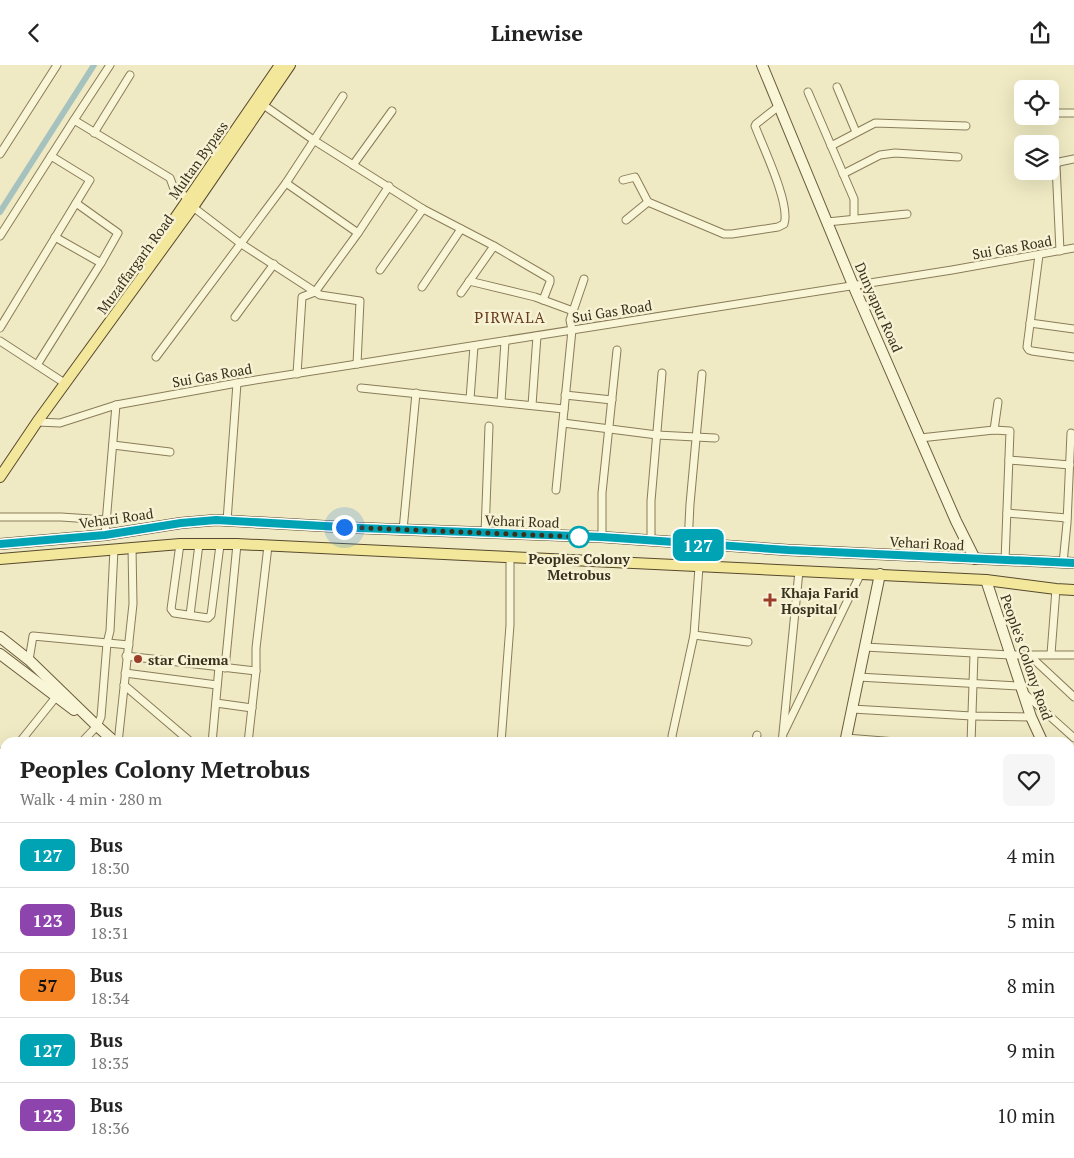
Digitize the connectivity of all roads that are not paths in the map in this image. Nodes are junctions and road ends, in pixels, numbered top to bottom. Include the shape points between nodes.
1 (57, 65) edge
2 (110, 65) edge
3 (280, 65) edge
4 (290, 65) edge
5 (762, 65) edge
6 (130, 75) dead end
7 (836, 87) dead end
8 (808, 92) dead end
9 (343, 97) dead end
10 (262, 104) junction
11 (779, 106) junction
12 (392, 111) dead end
13 (1059, 113) edge
14 (1074, 113) edge
15 (74, 121) junction
16 (966, 126) dead end
17 (856, 132) junction
18 (94, 133) junction
19 (315, 141) junction
20 (831, 146) junction
21 (0, 154) edge
22 (50, 156) junction
23 (958, 157) dead end
24 (1074, 159) edge
25 (353, 165) junction
26 (843, 174) junction
27 (623, 180) dead end
28 (286, 183) junction
29 (388, 187) junction
30 (190, 202) junction
31 (648, 202) junction
32 (76, 203) junction
33 (423, 209) junction
34 (907, 214) dead end
35 (854, 219) junction
36 (626, 220) dead end
37 (827, 222) junction
38 (461, 229) junction
39 (358, 233) junction
40 (0, 236) edge
41 (55, 237) junction
42 (240, 243) junction
43 (494, 245) junction
44 (1074, 248) edge
45 (1060, 251) junction
46 (1039, 255) junction
47 (101, 263) junction
48 (274, 264) junction
49 (380, 270) dead end
50 (584, 279) dead end
51 (469, 281) junction
52 (853, 285) junction
53 (422, 287) dead end
54 (315, 291) junction
55 (461, 293) dead end
56 (543, 300) junction
57 (573, 311) junction
58 (235, 317) dead end
59 (1030, 323) junction
60 (0, 328) edge
61 (1074, 329) edge
62 (572, 330) junction
63 (537, 336) junction
64 (0, 341) edge
65 (505, 341) junction
66 (474, 346) junction
67 (617, 350) dead end
68 (156, 357) dead end
69 (1074, 357) edge
70 (357, 364) junction
71 (37, 365) junction
72 (662, 373) dead end
73 (297, 374) junction
74 (702, 374) dead end
75 (63, 382) junction
76 (237, 383) junction
77 (361, 388) dead end
78 (416, 393) junction
79 (565, 395) junction
80 (470, 399) junction
81 (612, 400) junction
82 (501, 402) junction
83 (998, 402) dead end
84 (116, 405) junction
85 (532, 405) junction
86 (564, 409) junction
87 (37, 422) junction
88 (563, 423) junction
89 (490, 426) dead end
90 (609, 429) junction
91 (994, 430) junction
92 (1071, 433) dead end
93 (656, 435) junction
94 (696, 437) junction
95 (715, 438) dead end
96 (920, 438) junction
97 (113, 445) junction
98 (170, 452) dead end
99 (1009, 460) junction
100 (0, 465) edge
101 (1070, 465) junction
102 (0, 477) edge
103 (556, 490) dead end
104 (1007, 513) junction
105 (0, 517) edge
106 (1067, 518) junction
107 (106, 520) junction
108 (227, 521) junction
109 (402, 530) junction
110 (485, 533) junction
111 (105, 535) junction
112 (602, 537) junction
113 (650, 541) junction
114 (0, 544) edge
115 (180, 544) junction
116 (199, 544) junction
117 (237, 544) junction
118 (688, 544) junction
119 (220, 545) junction
120 (268, 546) junction
121 (132, 547) junction
122 (114, 549) junction
123 (510, 557) junction
124 (0, 559) edge
125 (975, 559) junction
126 (1004, 561) junction
127 (1063, 563) junction
128 (1074, 563) edge
129 (699, 567) junction
130 (799, 571) junction
131 (861, 573) junction
132 (880, 575) junction
133 (986, 580) junction
134 (1056, 589) junction
135 (1074, 590) edge
136 (190, 615) junction
137 (694, 635) junction
138 (0, 637) edge
139 (748, 642) dead end
140 (107, 643) junction
141 (129, 645) junction
142 (865, 647) junction
143 (0, 654) edge
144 (974, 654) junction
145 (1051, 654) junction
146 (1010, 655) junction
147 (1028, 655) junction
148 (1074, 655) edge
149 (126, 657) junction
150 (29, 660) junction
151 (222, 668) junction
152 (256, 671) junction
153 (125, 673) junction
154 (858, 677) junction
155 (124, 685) junction
156 (217, 685) junction
157 (973, 685) junction
158 (1021, 689) junction
159 (56, 697) junction
160 (1074, 697) edge
161 (216, 703) junction
162 (252, 708) junction
163 (852, 709) junction
164 (972, 716) junction
165 (1031, 717) junction
166 (97, 726) junction
167 (784, 732) junction
168 (24, 737) edge
169 (87, 737) edge
170 (110, 737) edge
171 (118, 737) edge
172 (185, 737) edge
173 (213, 737) edge
174 (249, 737) edge
175 (501, 737) edge
176 (672, 737) edge
177 (783, 737) edge
178 (847, 737) edge
179 (971, 737) edge
180 (1040, 737) edge
181 (1073, 737) edge

1 - 21 street
2 - 15 street
3 - 30 main road, Multan Bypass
4 - 10 main road
5 - 11 street, Dunyapur Road
6 - 18 street
7 - 17 street
8 - 20 street
9 - 19 street
10 - 19 street
10 - 30 main road
11 - 31 street via 755,125 782,195 784,224 724,234
11 - 37 street, Dunyapur Road
12 - 25 street
13 - 14 street
15 - 18 street
15 - 22 street
16 - 17 street via 875,123
17 - 20 street
18 - 30 street via 170,179 174,189
19 - 25 street
19 - 28 street
20 - 26 street
22 - 32 street via 90,180
22 - 40 street
23 - 26 street via 880,155
24 - 45 street via 1056,165
25 - 29 street
26 - 35 street via 854,199
27 - 31 street via 636,178
28 - 39 street
28 - 42 street
29 - 33 street
29 - 39 street
30 - 42 street
30 - 75 main road, Multan Bypass
31 - 36 street
32 - 41 street
32 - 47 street via 118,233
33 - 38 street
33 - 49 street
34 - 35 street
35 - 37 street
37 - 52 street, Dunyapur Road
38 - 43 street
38 - 53 street
39 - 54 street
41 - 47 street
41 - 60 street
42 - 48 street
42 - 68 street
43 - 51 street
43 - 56 street via 550,279
44 - 45 street, Sui Gas Road
45 - 46 street, Sui Gas Road
46 - 52 street, Sui Gas Road
46 - 59 street
47 - 71 street
48 - 54 street
48 - 58 street
50 - 57 street
51 - 55 street
51 - 56 street
52 - 62 street, Sui Gas Road
52 - 96 street, Dunyapur Road
54 - 70 street via 320,295 360,301
54 - 73 street via 302,297 301,301
56 - 57 street
57 - 62 street via 570,320
59 - 61 street
59 - 69 street via 1029,350
62 - 63 street, Sui Gas Road
62 - 79 street
63 - 65 street, Sui Gas Road
63 - 85 street
64 - 71 street
65 - 66 street, Sui Gas Road
65 - 82 street
66 - 70 street, Sui Gas Road
66 - 80 street
67 - 81 street
70 - 73 street, Sui Gas Road
71 - 75 street
72 - 93 street
73 - 76 street, Sui Gas Road
74 - 94 street
75 - 87 main road
75 - 100 main road, Multan Bypass
76 - 84 street, Sui Gas Road
76 - 108 street
77 - 78 street
78 - 80 street
78 - 109 street
79 - 81 street
79 - 86 street
80 - 82 street
81 - 90 street
82 - 85 street
83 - 91 street
84 - 87 street, Sui Gas Road via 60,423
84 - 97 street
85 - 86 street
86 - 88 street
87 - 102 main road
88 - 90 street
88 - 103 street
89 - 110 street
90 - 93 street
90 - 112 street via 602,493
91 - 96 street
91 - 99 street via 1010,431
92 - 101 street
93 - 94 street
93 - 113 street
94 - 95 street
94 - 118 street
96 - 125 street, Dunyapur Road
97 - 98 street
97 - 107 street
99 - 101 street
99 - 104 street
101 - 106 street
104 - 106 street
104 - 126 street
105 - 107 street
106 - 127 street
107 - 111 street
108 - 109 main road, Vehari Road
108 - 111 main road, Vehari Road via 181,523
109 - 110 main road, Vehari Road
110 - 112 main road, Vehari Road
111 - 114 main road, Vehari Road
112 - 113 main road, Vehari Road
113 - 118 main road, Vehari Road
115 - 116 main road, Vehari Road
115 - 121 main road, Vehari Road
115 - 136 street via 170,609 174,613
116 - 119 main road, Vehari Road
116 - 136 street
117 - 119 main road, Vehari Road
117 - 120 main road, Vehari Road
117 - 151 street
118 - 125 main road, Vehari Road
119 - 136 street via 211,615 208,618
120 - 123 main road, Vehari Road
120 - 152 street
121 - 122 main road, Vehari Road
121 - 141 street via 133,604
122 - 124 main road, Vehari Road
122 - 140 street
123 - 129 main road, Vehari Road
123 - 175 street via 510,625
125 - 126 main road, Vehari Road
126 - 127 main road, Vehari Road
127 - 128 main road, Vehari Road
129 - 130 main road, Vehari Road
129 - 137 street
130 - 131 main road, Vehari Road
130 - 167 street
131 - 132 main road, Vehari Road
131 - 167 street
132 - 133 main road, Vehari Road
132 - 142 street
133 - 134 main road, Vehari Road
133 - 146 street, People's Colony Road
134 - 135 main road, Vehari Road
134 - 145 street
137 - 139 street
137 - 176 street
138 - 150 street
140 - 141 street
140 - 150 street via 33,636
140 - 166 street via 101,717
141 - 149 street
142 - 144 street
142 - 154 street
143 - 159 street
144 - 146 street
144 - 157 street
145 - 147 street
145 - 148 street
146 - 147 street
146 - 158 street, People's Colony Road
147 - 160 street
149 - 151 street
149 - 153 street
150 - 166 street
151 - 152 street
151 - 156 street
152 - 162 street
153 - 155 street
153 - 156 street
154 - 157 street
154 - 163 street
155 - 171 street
155 - 172 street
156 - 161 street
157 - 158 street
157 - 164 street
158 - 165 street, People's Colony Road
158 - 181 street
159 - 166 street
159 - 168 street
161 - 162 street
161 - 173 street
162 - 174 street
163 - 164 street
163 - 178 street
164 - 165 street
164 - 179 street
165 - 180 street, People's Colony Road
166 - 169 street
166 - 170 street
167 - 177 street

